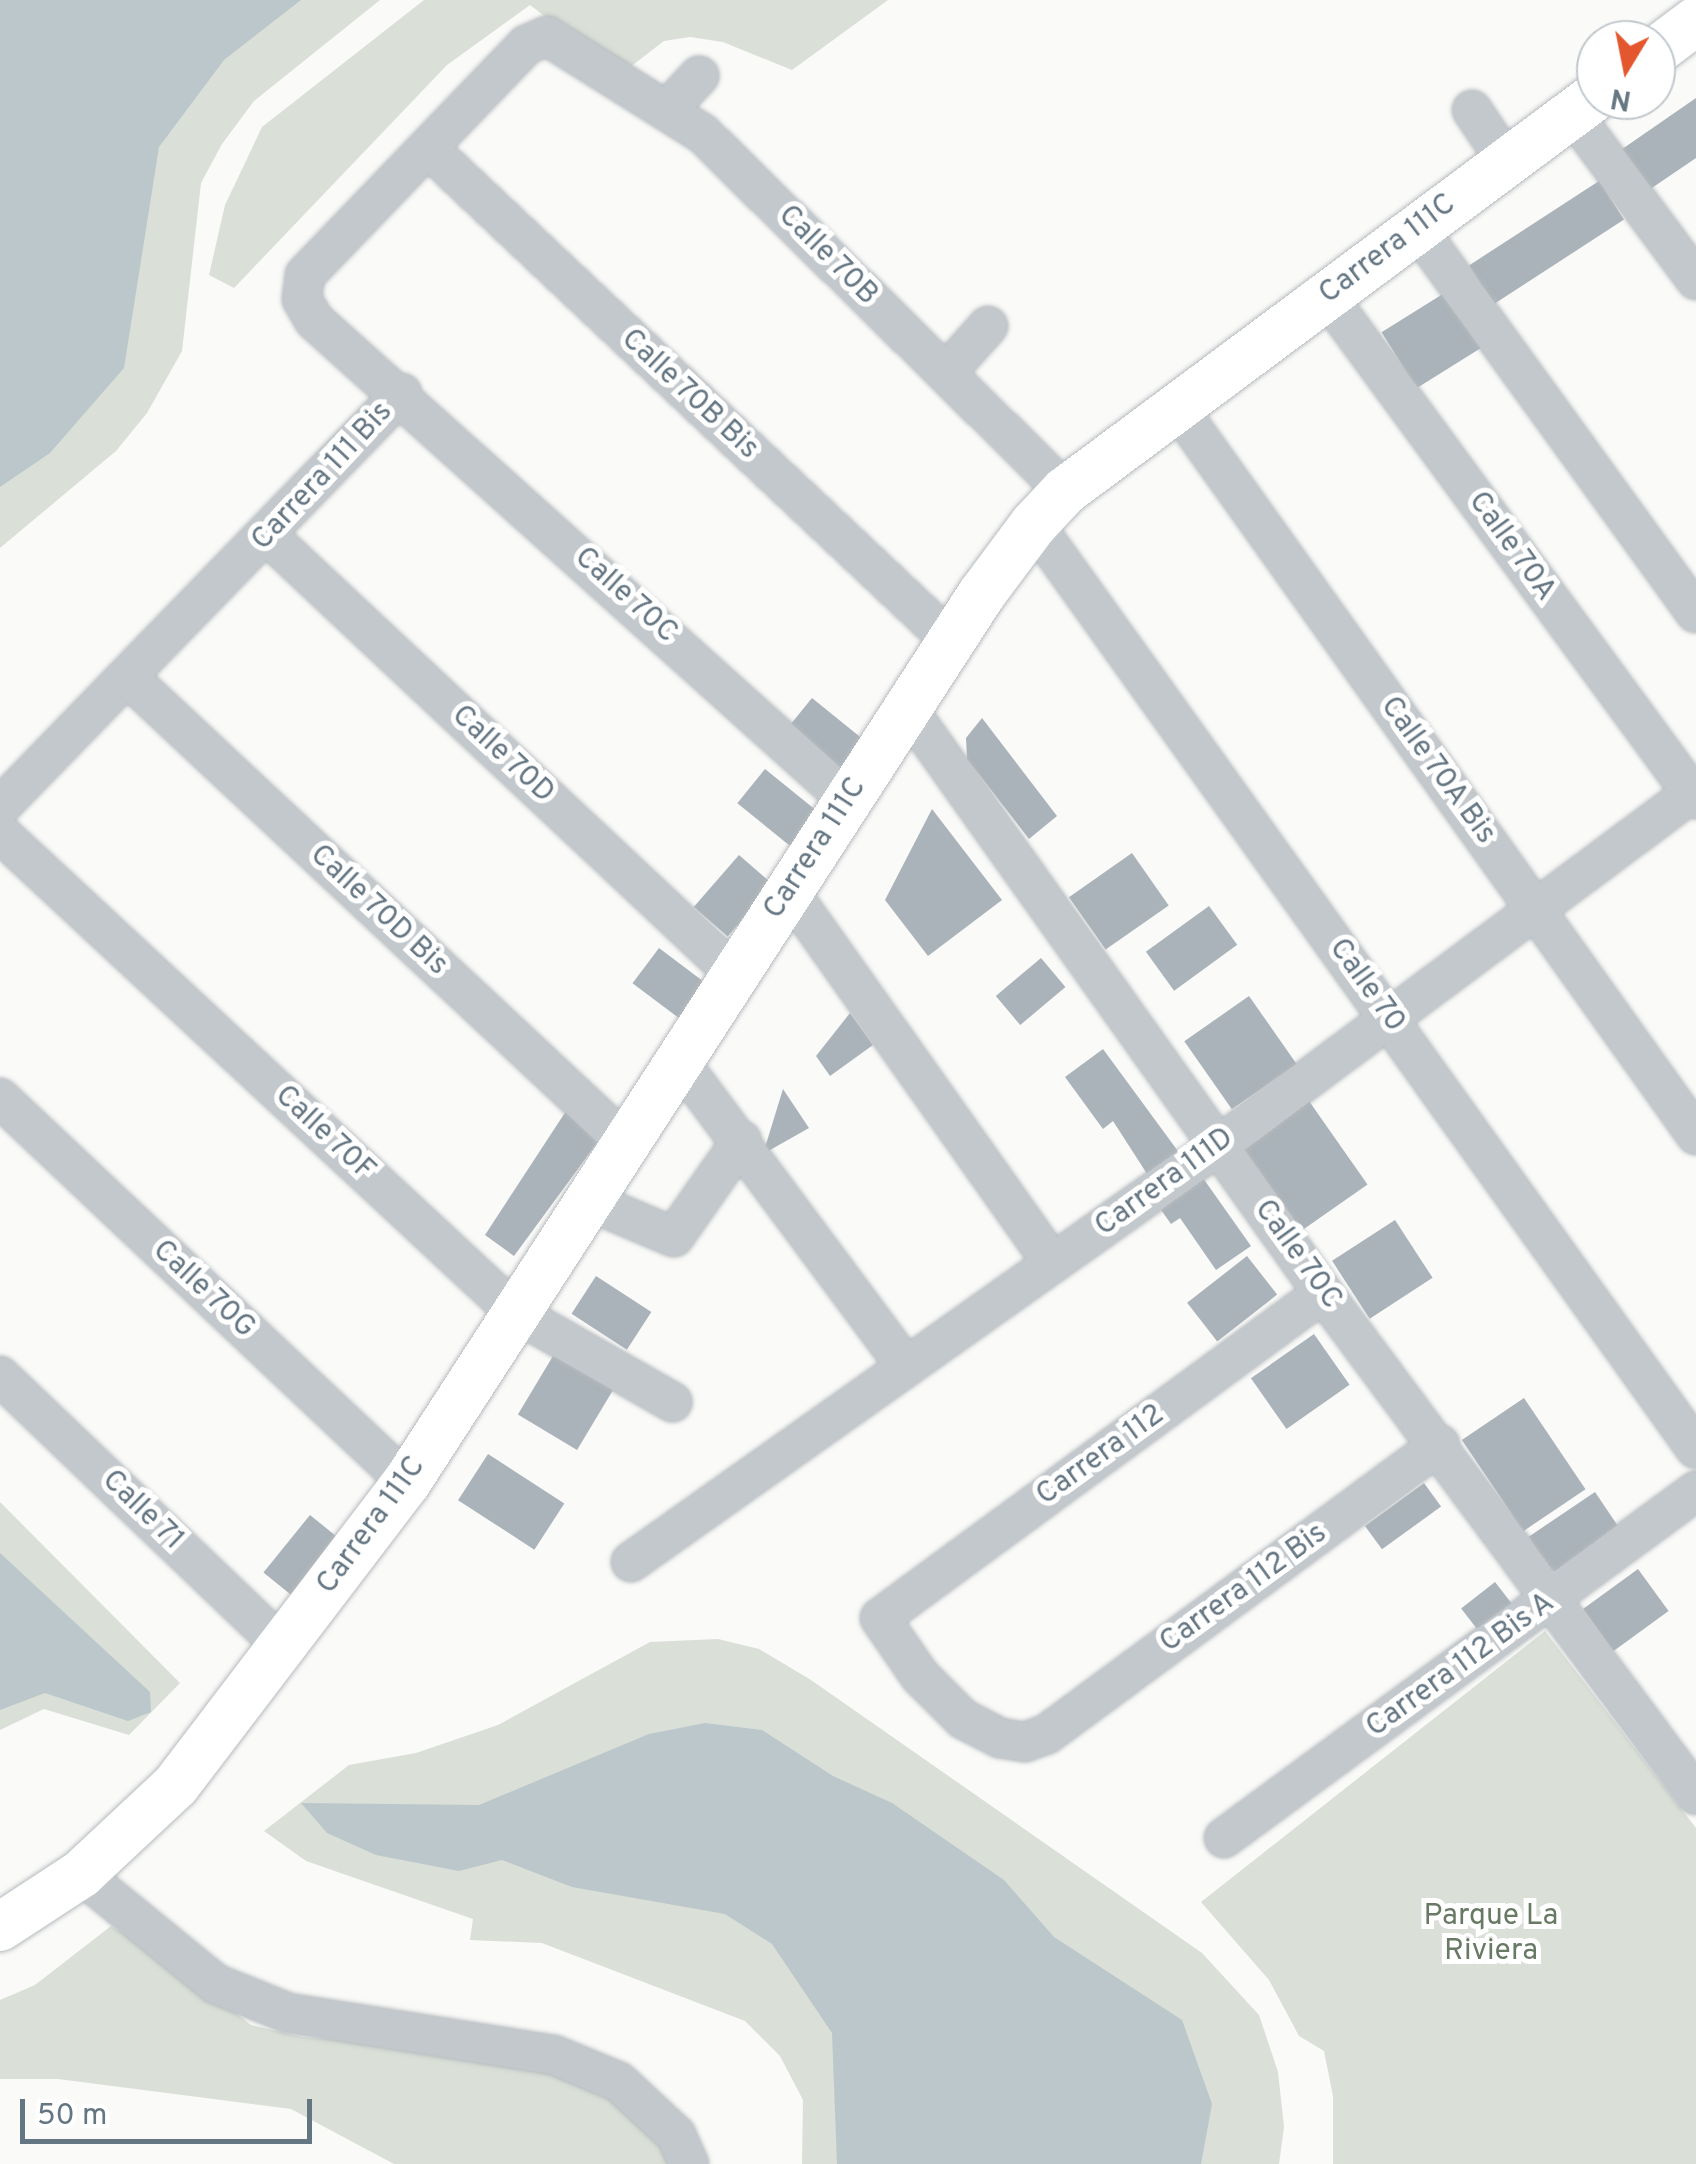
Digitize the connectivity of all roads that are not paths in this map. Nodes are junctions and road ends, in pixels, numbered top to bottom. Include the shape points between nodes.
1 (568, 45) joint
2 (699, 76) dead end
3 (667, 110) junction
4 (1472, 110) dead end
5 (1576, 110) edge
6 (1594, 120) edge
7 (428, 148) junction
8 (1507, 162) junction
9 (1417, 228) junction
10 (1696, 280) edge
11 (1327, 296) junction
12 (988, 326) dead end
13 (946, 372) junction
14 (402, 392) junction
15 (1177, 407) junction
16 (1050, 508) junction
17 (268, 536) junction
18 (1696, 613) edge
19 (951, 641) junction
20 (130, 679) junction
21 (908, 708) junction
22 (1694, 796) edge
23 (848, 800) junction
24 (0, 807) edge
25 (0, 833) edge
26 (790, 890) junction
27 (1533, 906) junction
28 (735, 974) junction
29 (1388, 1017) junction
30 (680, 1061) junction
31 (0, 1098) edge
32 (1696, 1135) edge
33 (742, 1140) junction
34 (626, 1143) junction
35 (1218, 1146) junction
36 (589, 1201) junction
37 (1052, 1263) junction
38 (1323, 1293) junction
39 (516, 1313) junction
40 (905, 1365) junction
41 (0, 1376) edge
42 (672, 1402) dead end
43 (1440, 1444) junction
44 (1696, 1449) edge
45 (406, 1482) junction
46 (1696, 1491) edge
47 (631, 1562) dead end
48 (1552, 1601) junction
49 (284, 1647) junction
50 (1048, 1734) joint
51 (1684, 1754) edge
52 (1696, 1795) edge
53 (1224, 1838) dead end
54 (81, 1874) junction
55 (0, 1927) edge
56 (689, 2164) edge

1 - 3 street, Calle 70B
1 - 7 street, Carrera 111 Bis via 548,36 526,45
2 - 3 street
3 - 13 street, Calle 70B via 703,134
4 - 8 street
5 - 8 main road, Carrera 111C
6 - 10 street
7 - 14 street, Carrera 111 Bis via 304,275 302,287 314,320
7 - 19 street, Calle 70B Bis
8 - 9 main road, Carrera 111C
9 - 11 main road, Carrera 111C
9 - 18 street
11 - 15 main road, Carrera 111C
11 - 22 street, Calle 70A
12 - 13 street
13 - 16 street, Calle 70B
14 - 17 street, Carrera 111 Bis
14 - 23 street, Calle 70C
15 - 16 main road, Carrera 111C
15 - 27 street, Calle 70A Bis
16 - 19 main road, Carrera 111C
16 - 29 street, Calle 70
17 - 20 street, Carrera 111 Bis
17 - 28 street, Calle 70D
19 - 21 main road, Carrera 111C
20 - 24 street, Carrera 111 Bis
20 - 34 street, Calle 70D Bis
21 - 23 main road, Carrera 111C
21 - 35 street, Calle 70C
22 - 27 street, Carrera 111D
23 - 26 main road, Carrera 111C
25 - 39 street, Calle 70F
26 - 28 main road, Carrera 111C
26 - 37 street
27 - 29 street, Carrera 111D
27 - 32 street, Calle 70A Bis
28 - 30 main road, Carrera 111C
29 - 35 street, Carrera 111D
29 - 44 street, Calle 70
30 - 33 street
30 - 34 main road, Carrera 111C
31 - 45 street, Calle 70G
33 - 36 street via 674,1237
33 - 40 street
34 - 36 main road, Carrera 111C
35 - 37 street, Carrera 111D
35 - 38 street, Calle 70C
36 - 39 main road, Carrera 111C
37 - 40 street, Carrera 111D
38 - 43 street, Calle 70C
38 - 50 street, Carrera 112 via 880,1618 920,1676 963,1719 1000,1738 1025,1742
39 - 42 street, Calle 70F
39 - 45 main road, Carrera 111C
40 - 47 street, Carrera 111D
41 - 49 street, Calle 71
43 - 48 street, Calle 70C
43 - 50 street, Carrera 112 Bis
45 - 49 main road, Carrera 111C
46 - 48 street, Carrera 112 Bis A
48 - 51 street, Calle 70C
48 - 53 street, Carrera 112 Bis A
49 - 54 main road, Carrera 111C via 198,1756 126,1836
51 - 52 street, Calle 70C
54 - 55 main road, Carrera 111C
54 - 56 street via 216,1984 288,2013 554,2055 619,2082 676,2135

